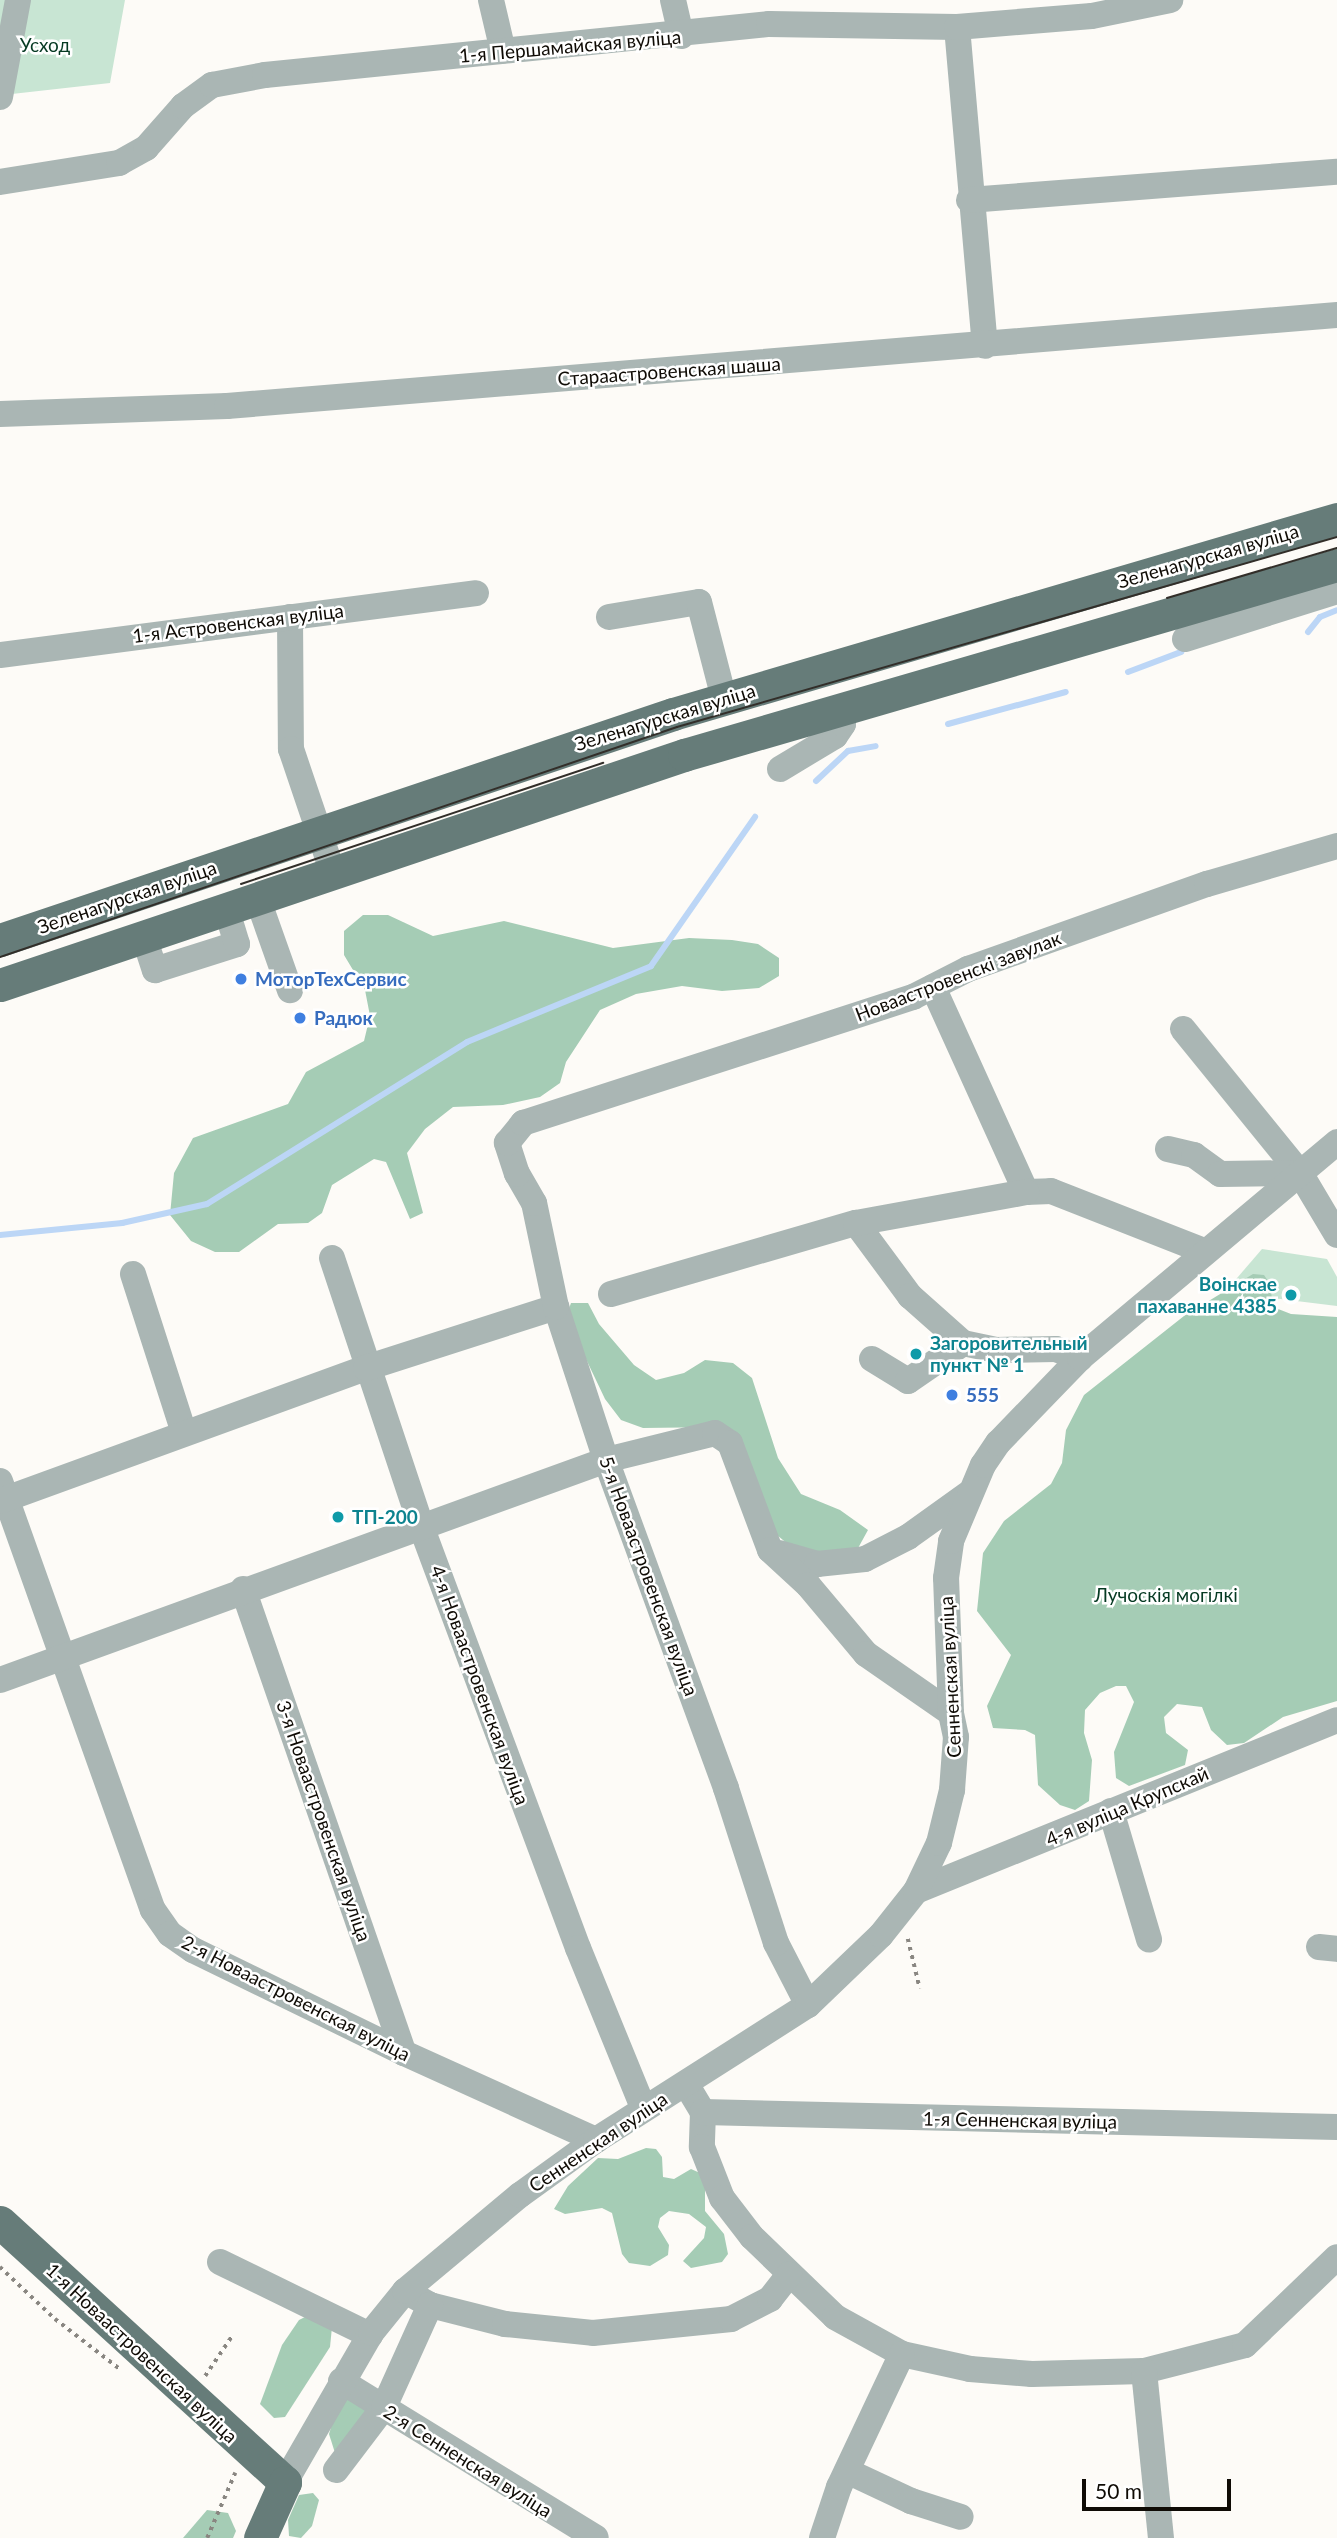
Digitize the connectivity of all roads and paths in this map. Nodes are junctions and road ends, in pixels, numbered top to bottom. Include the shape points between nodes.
1 (18, 0) edge
2 (491, 0) edge
3 (673, 0) edge
4 (1170, 0) edge
5 (1090, 8) edge
6 (766, 12) edge
7 (957, 27) junction
8 (681, 36) junction
9 (503, 51) junction
10 (0, 97) edge
11 (1337, 172) edge
12 (0, 182) edge
13 (969, 200) junction
14 (1337, 315) edge
15 (985, 346) junction
16 (0, 414) edge
17 (1337, 519) edge
18 (1337, 565) edge
19 (1337, 591) edge
20 (476, 593) dead end
21 (290, 617) junction
22 (609, 617) dead end
23 (1185, 639) dead end
24 (0, 655) edge
25 (724, 699) junction
26 (842, 709) junction
27 (780, 769) dead end
28 (318, 833) junction
29 (1337, 846) edge
30 (332, 870) junction
31 (242, 902) junction
32 (0, 940) edge
33 (0, 985) edge
34 (933, 987) junction
35 (290, 990) dead end
36 (1183, 1029) dead end
37 (1337, 1142) edge
38 (506, 1143) joint
39 (1168, 1149) dead end
40 (1300, 1173) junction
41 (1026, 1192) junction
42 (856, 1223) junction
43 (1337, 1235) edge
44 (1204, 1251) junction
45 (332, 1258) dead end
46 (133, 1274) dead end
47 (611, 1294) dead end
48 (556, 1307) junction
49 (963, 1343) junction
50 (1080, 1357) junction
51 (872, 1359) dead end
52 (366, 1368) junction
53 (184, 1433) junction
54 (606, 1460) junction
55 (969, 1493) junction
56 (2, 1494) edge
57 (421, 1526) junction
58 (771, 1550) junction
59 (243, 1589) junction
60 (65, 1655) junction
61 (0, 1680) edge
62 (951, 1713) junction
63 (1337, 1720) edge
64 (1111, 1811) junction
65 (908, 1900) junction
66 (1149, 1939) dead end
67 (920, 1989) dead end
68 (808, 2005) junction
69 (404, 2053) junction
70 (686, 2084) junction
71 (643, 2107) junction
72 (703, 2112) junction
73 (1337, 2127) edge
74 (596, 2140) junction
75 (0, 2222) edge
76 (1337, 2257) edge
77 (220, 2262) dead end
78 (0, 2267) edge
79 (789, 2275) junction
80 (405, 2291) junction
81 (430, 2305) junction
82 (370, 2335) junction
83 (232, 2336) dead end
84 (902, 2354) junction
85 (1144, 2371) junction
86 (128, 2376) dead end
87 (202, 2381) dead end
88 (341, 2381) junction
89 (384, 2407) junction
90 (235, 2470) dead end
91 (336, 2470) dead end
92 (846, 2471) junction
93 (285, 2482) junction
94 (961, 2517) dead end
95 (207, 2538) edge
96 (260, 2538) edge
97 (596, 2538) edge
98 (822, 2538) edge
99 (1161, 2538) edge

1 - 10 street
2 - 9 street
3 - 8 street
4 - 5 street, 1-я Першамайская вуліца
5 - 7 street, 1-я Першамайская вуліца
6 - 7 street, 1-я Першамайская вуліца
6 - 8 street, 1-я Першамайская вуліца
7 - 13 street
8 - 9 street, 1-я Першамайская вуліца
9 - 12 street, 1-я Першамайская вуліца via 265,75 212,85 183,106 146,148 119,163
11 - 13 street
13 - 15 street
14 - 15 street, Стараастровенская шаша
15 - 16 street, Стараастровенская шаша via 227,406
17 - 25 main road, Зеленагурская вуліца
18 - 26 main road
19 - 23 street
20 - 21 street, 1-я Астровенская вуліца
21 - 24 street, 1-я Астровенская вуліца
21 - 28 street via 291,748
22 - 25 street via 699,602
25 - 28 main road, Зеленагурская вуліца
26 - 27 street via 843,724 835,736
26 - 30 main road
28 - 30 street
28 - 32 main road, Зеленагурская вуліца
29 - 34 street, Новаастровенскі завулак via 1195,889 968,969
30 - 31 main road
31 - 33 main road
31 - 35 street
34 - 38 street, Новаастровенскі завулак via 523,1123
34 - 41 street
36 - 40 street
37 - 40 street, Сенненская вуліца
38 - 48 street, 5-я Новаастровенская вуліца via 534,1203
39 - 40 street via 1194,1155 1220,1174
40 - 43 street
40 - 44 street, Сенненская вуліца
41 - 42 street
41 - 44 street via 1051,1191
42 - 47 street
42 - 49 street via 910,1296
44 - 50 street, Сенненская вуліца
45 - 52 street, 4-я Новаастровенская вуліца
46 - 53 street
48 - 52 street
48 - 54 street, 5-я Новаастровенская вуліца
49 - 50 street via 996,1350 1056,1349
49 - 51 street via 908,1381
50 - 55 street, Сенненская вуліца via 998,1443
52 - 53 street
52 - 57 street, 4-я Новаастровенская вуліца
53 - 56 street
54 - 57 street
54 - 58 street via 715,1433 730,1443
54 - 68 street, 5-я Новаастровенская вуліца via 726,1788 776,1943
55 - 58 street via 920,1530 865,1559 817,1564
55 - 62 street, Сенненская вуліца via 951,1541 946,1578
56 - 60 street, 2-я Новаастровенская вуліца
57 - 59 street
57 - 71 street, 4-я Новаастровенская вуліца via 578,1948
58 - 62 street via 808,1585 866,1654
59 - 60 street
59 - 69 street, 3-я Новаастровенская вуліца
60 - 61 street
60 - 69 street, 2-я Новаастровенская вуліца via 153,1910 170,1934 193,1950
62 - 65 street, Сенненская вуліца via 956,1737 952,1790 939,1843
63 - 64 street, 4-я вуліца Крупскай
64 - 65 street, 4-я вуліца Крупскай
64 - 66 street
65 - 67 path
65 - 68 street, Сенненская вуліца
68 - 70 street, Сенненская вуліца
69 - 74 street, 2-я Новаастровенская вуліца
70 - 71 street, Сенненская вуліца
70 - 72 street
71 - 74 street, Сенненская вуліца
72 - 73 street, 1-я Сенненская вуліца
72 - 79 street via 702,2147 722,2198
74 - 80 street, Сенненская вуліца via 520,2195
75 - 93 main road, 1-я Новаастровенская вуліца
76 - 85 street via 1245,2345
77 - 82 street
78 - 86 path via 55,2319
79 - 81 street via 770,2299 731,2319 593,2333 539,2330
79 - 84 street via 835,2317
80 - 81 street
80 - 82 street, Сенненская вуліца
81 - 89 street
82 - 88 street, Сенненская вуліца
83 - 87 path
84 - 85 street via 970,2369 1032,2374
84 - 92 street
85 - 99 street
88 - 89 street, 2-я Сенненская вуліца
88 - 93 street, Сенненская вуліца
89 - 91 street
89 - 97 street, 2-я Сенненская вуліца
90 - 95 path
92 - 94 street via 911,2501
92 - 98 street
93 - 96 main road, Сенненская вуліца

